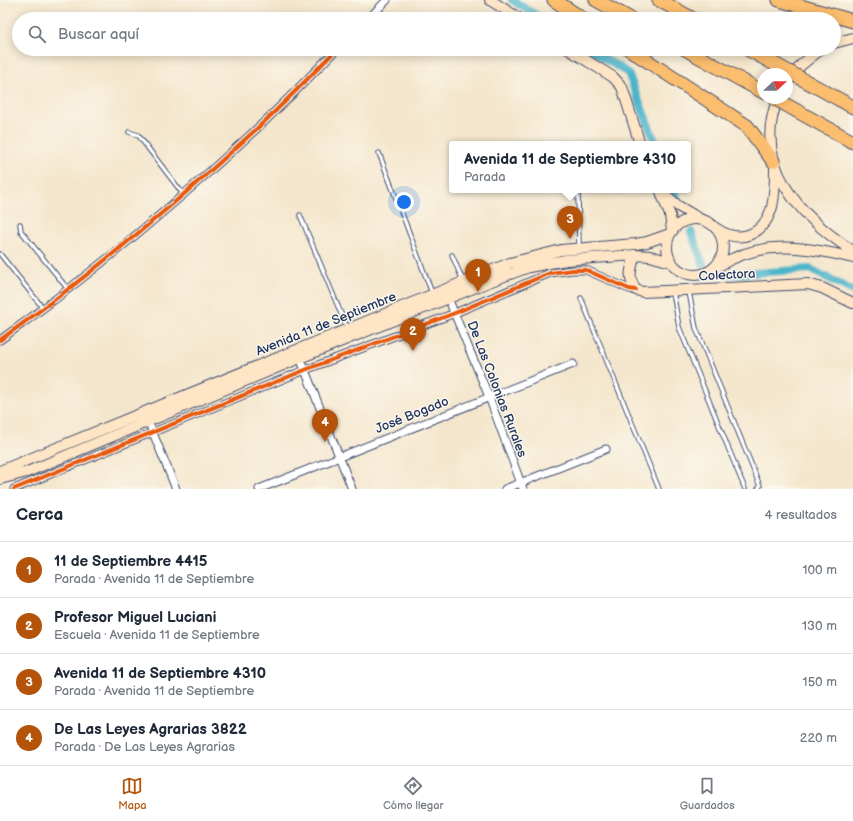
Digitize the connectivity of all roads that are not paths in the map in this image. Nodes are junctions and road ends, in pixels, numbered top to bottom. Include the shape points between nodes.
1 (387, 0) edge
2 (490, 0) edge
3 (554, 0) edge
4 (596, 0) edge
5 (659, 0) edge
6 (779, 0) edge
7 (375, 12) edge
8 (509, 12) edge
9 (572, 12) edge
10 (617, 12) edge
11 (680, 12) edge
12 (821, 12) edge
13 (841, 18) edge
14 (853, 21) edge
15 (853, 38) edge
16 (841, 41) edge
17 (330, 56) edge
18 (579, 56) edge
19 (640, 56) edge
20 (698, 56) edge
21 (760, 56) edge
22 (812, 56) edge
23 (793, 75) edge
24 (757, 88) edge
25 (776, 104) edge
26 (785, 104) edge
27 (853, 108) edge
28 (129, 132) dead end
29 (639, 141) edge
30 (853, 142) edge
31 (380, 152) dead end
32 (774, 164) junction
33 (578, 193) dead end
34 (661, 193) edge
35 (663, 193) edge
36 (183, 194) junction
37 (300, 215) dead end
38 (700, 219) junction
39 (20, 224) dead end
40 (717, 229) junction
41 (671, 233) junction
42 (580, 247) junction
43 (853, 251) edge
44 (0, 254) edge
45 (452, 255) dead end
46 (635, 255) junction
47 (853, 258) edge
48 (671, 262) junction
49 (715, 268) junction
50 (463, 282) junction
51 (67, 288) junction
52 (636, 290) junction
53 (688, 290) junction
54 (673, 291) junction
55 (432, 294) junction
56 (448, 298) junction
57 (581, 298) dead end
58 (853, 304) edge
59 (43, 308) junction
60 (455, 313) junction
61 (347, 329) junction
62 (0, 340) edge
63 (298, 354) junction
64 (573, 364) dead end
65 (305, 370) junction
66 (489, 397) junction
67 (147, 417) junction
68 (153, 432) junction
69 (606, 449) dead end
70 (339, 457) junction
71 (0, 471) edge
72 (0, 479) edge
73 (522, 486) edge
74 (14, 489) edge
75 (176, 489) edge
76 (259, 489) edge
77 (352, 489) edge
78 (505, 489) edge
79 (659, 489) edge
80 (745, 489) edge
81 (758, 489) edge

1 - 7 street
2 - 8 main road
3 - 9 highway
4 - 10 highway
5 - 11 highway
6 - 12 highway
13 - 14 highway
15 - 16 main road
17 - 36 street via 252,134
18 - 29 main road via 613,77 622,87
19 - 32 highway via 747,126
20 - 24 highway
21 - 27 highway, bridge
22 - 23 main road
25 - 32 main road via 770,129
26 - 30 highway, bridge
28 - 36 lane via 138,135
31 - 55 lane
32 - 40 main road via 773,202 761,226 747,236 738,238 728,236
32 - 43 main road via 786,188 810,217
33 - 42 lane
34 - 41 main road via 669,209
35 - 38 main road via 678,206
36 - 51 street
37 - 61 lane
38 - 40 main road
38 - 41 main road via 684,221
39 - 51 lane via 22,231
40 - 49 main road via 722,237 724,251
41 - 42 main road, Avenida 11 de Septiembre via 647,242
41 - 48 main road via 667,248
42 - 50 main road, Avenida 11 de Septiembre via 526,258
44 - 59 lane
45 - 50 lane
46 - 48 main road, Avenida 11 de Septiembre
46 - 52 main road via 630,281
46 - 56 main road, Avenida 11 de Septiembre via 548,262
47 - 49 main road via 809,248 766,248 740,254
48 - 49 main road via 680,271 692,276 704,274
50 - 55 main road, Avenida 11 de Septiembre
51 - 59 street
52 - 54 main road, Colectora
52 - 60 street via 586,270 559,271
53 - 54 main road, Colectora
53 - 58 main road, Colectora via 808,284 822,288
53 - 81 lane via 696,328 760,486
54 - 80 lane via 679,327
55 - 61 main road, Avenida 11 de Septiembre
56 - 60 street, De Las Colonias Rurales
56 - 63 main road, Avenida 11 de Septiembre
57 - 79 lane
59 - 62 street
60 - 65 street
60 - 66 street, De Las Colonias Rurales
61 - 63 main road, Avenida 11 de Septiembre
63 - 65 street
63 - 67 main road, Avenida 11 de Septiembre
64 - 66 street, José Bogado
65 - 68 street
65 - 70 street
66 - 70 street, José Bogado
66 - 73 street, De Las Colonias Rurales
67 - 68 street
67 - 71 main road, Avenida 11 de Septiembre
67 - 72 main road, Avenida 11 de Septiembre via 27,472
68 - 74 street
68 - 75 street
69 - 73 street
70 - 76 street, José Bogado
70 - 77 street
73 - 78 street

